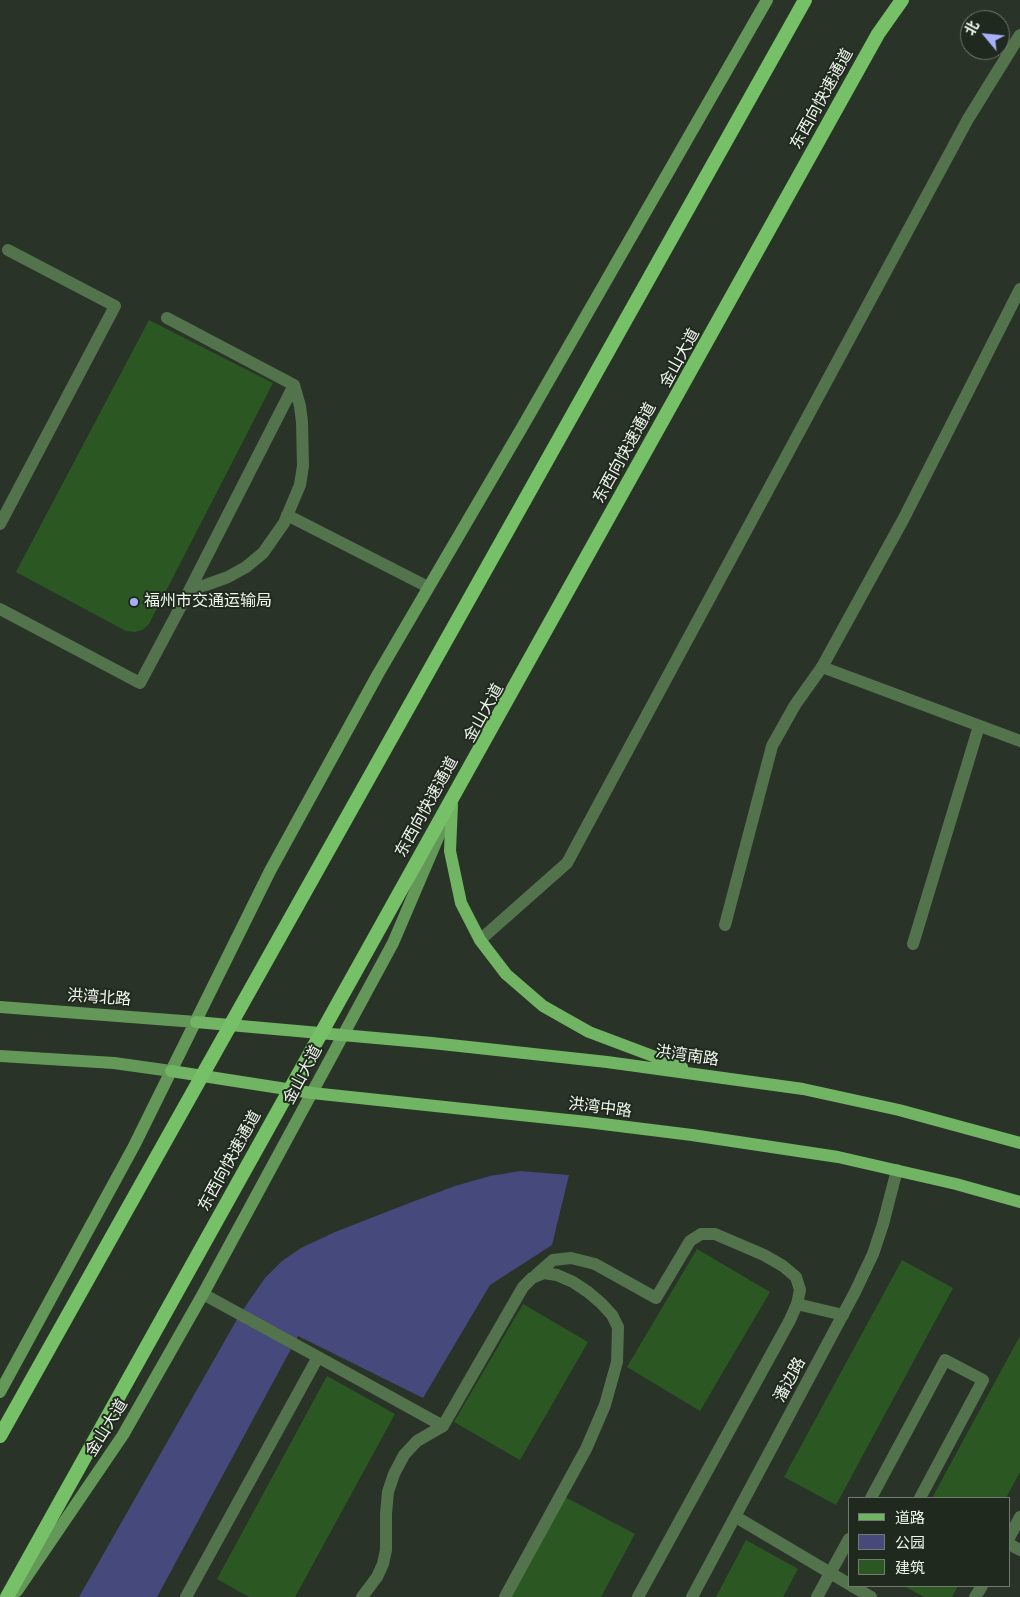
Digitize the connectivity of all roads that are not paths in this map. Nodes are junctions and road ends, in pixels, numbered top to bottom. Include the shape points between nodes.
1 (767, 0) edge
2 (805, 0) edge
3 (898, 0) edge
4 (902, 0) edge
5 (1020, 35) edge
6 (8, 250) dead end
7 (1020, 289) edge
8 (167, 318) dead end
9 (294, 385) junction
10 (5, 502) edge
11 (287, 515) junction
12 (0, 524) edge
13 (428, 587) junction
14 (190, 589) junction
15 (0, 609) edge
16 (822, 667) junction
17 (979, 726) junction
18 (1020, 741) edge
19 (452, 805) junction
20 (725, 925) dead end
21 (480, 940) junction
22 (913, 944) dead end
23 (0, 1007) edge
24 (196, 1022) junction
25 (343, 1035) junction
26 (0, 1056) edge
27 (171, 1071) junction
28 (703, 1075) junction
29 (312, 1093) junction
30 (1020, 1143) edge
31 (897, 1170) junction
32 (1020, 1202) edge
33 (532, 1278) junction
34 (203, 1294) junction
35 (797, 1304) junction
36 (843, 1315) junction
37 (318, 1357) junction
38 (0, 1392) edge
39 (443, 1426) junction
40 (0, 1436) edge
41 (872, 1497) edge
42 (921, 1497) edge
43 (736, 1517) junction
44 (1020, 1518) edge
45 (1010, 1536) edge
46 (848, 1541) edge
47 (830, 1573) junction
48 (848, 1583) edge
49 (855, 1587) edge
50 (870, 1592) edge
51 (8, 1597) edge
52 (12, 1597) edge
53 (186, 1597) edge
54 (362, 1597) edge
55 (505, 1597) edge
56 (638, 1597) edge
57 (692, 1597) edge
58 (817, 1597) edge

1 - 13 main road
2 - 40 highway, bridge
3 - 19 main road, 金山大道
4 - 51 highway, 东西向快速通道, bridge via 878,34
5 - 21 street via 968,119 567,863
6 - 10 street via 115,306
7 - 16 street via 904,518
8 - 9 street
9 - 11 street via 302,422 304,466 300,486
9 - 14 street
10 - 12 street
11 - 13 street
11 - 14 street via 263,553 246,567 228,577
13 - 24 main road via 270,871
14 - 15 street via 140,683
16 - 17 street
16 - 20 street via 772,746
17 - 18 street
17 - 22 street
19 - 21 main road via 450,851 461,903
19 - 25 main road, 金山大道 via 392,943
21 - 28 main road via 506,974 543,1006 589,1032
23 - 24 main road, 洪湾北路
24 - 25 main road, 洪湾南路
24 - 27 main road
25 - 28 main road, 洪湾南路
25 - 29 main road, 金山大道
26 - 27 main road via 114,1063
27 - 29 main road, 洪湾中路
27 - 38 main road via 134,1146
28 - 30 main road, 洪湾南路 via 822,1093
29 - 31 main road, 洪湾中路 via 692,1135 838,1157
29 - 34 main road, 金山大道
31 - 32 main road, 洪湾中路
31 - 36 street, 潘边路 via 873,1254
33 - 35 street via 553,1260 572,1258 595,1264 656,1298 690,1241 701,1234 715,1234 784,1266 796,1277 800,1290
33 - 39 street via 523,1287
33 - 55 street via 544,1273 557,1274 601,1303 612,1314 618,1328 618,1362 605,1406 586,1449
34 - 37 street
34 - 52 main road, 金山大道 via 123,1435
35 - 36 street
35 - 56 street
36 - 43 street, 潘边路
37 - 39 street
37 - 53 street
39 - 54 street via 417,1441 394,1474 388,1492 383,1564
41 - 42 street via 945,1360 983,1380
43 - 47 street
43 - 57 street, 潘边路
44 - 45 street
46 - 47 street
47 - 48 street
47 - 58 street
49 - 50 street

